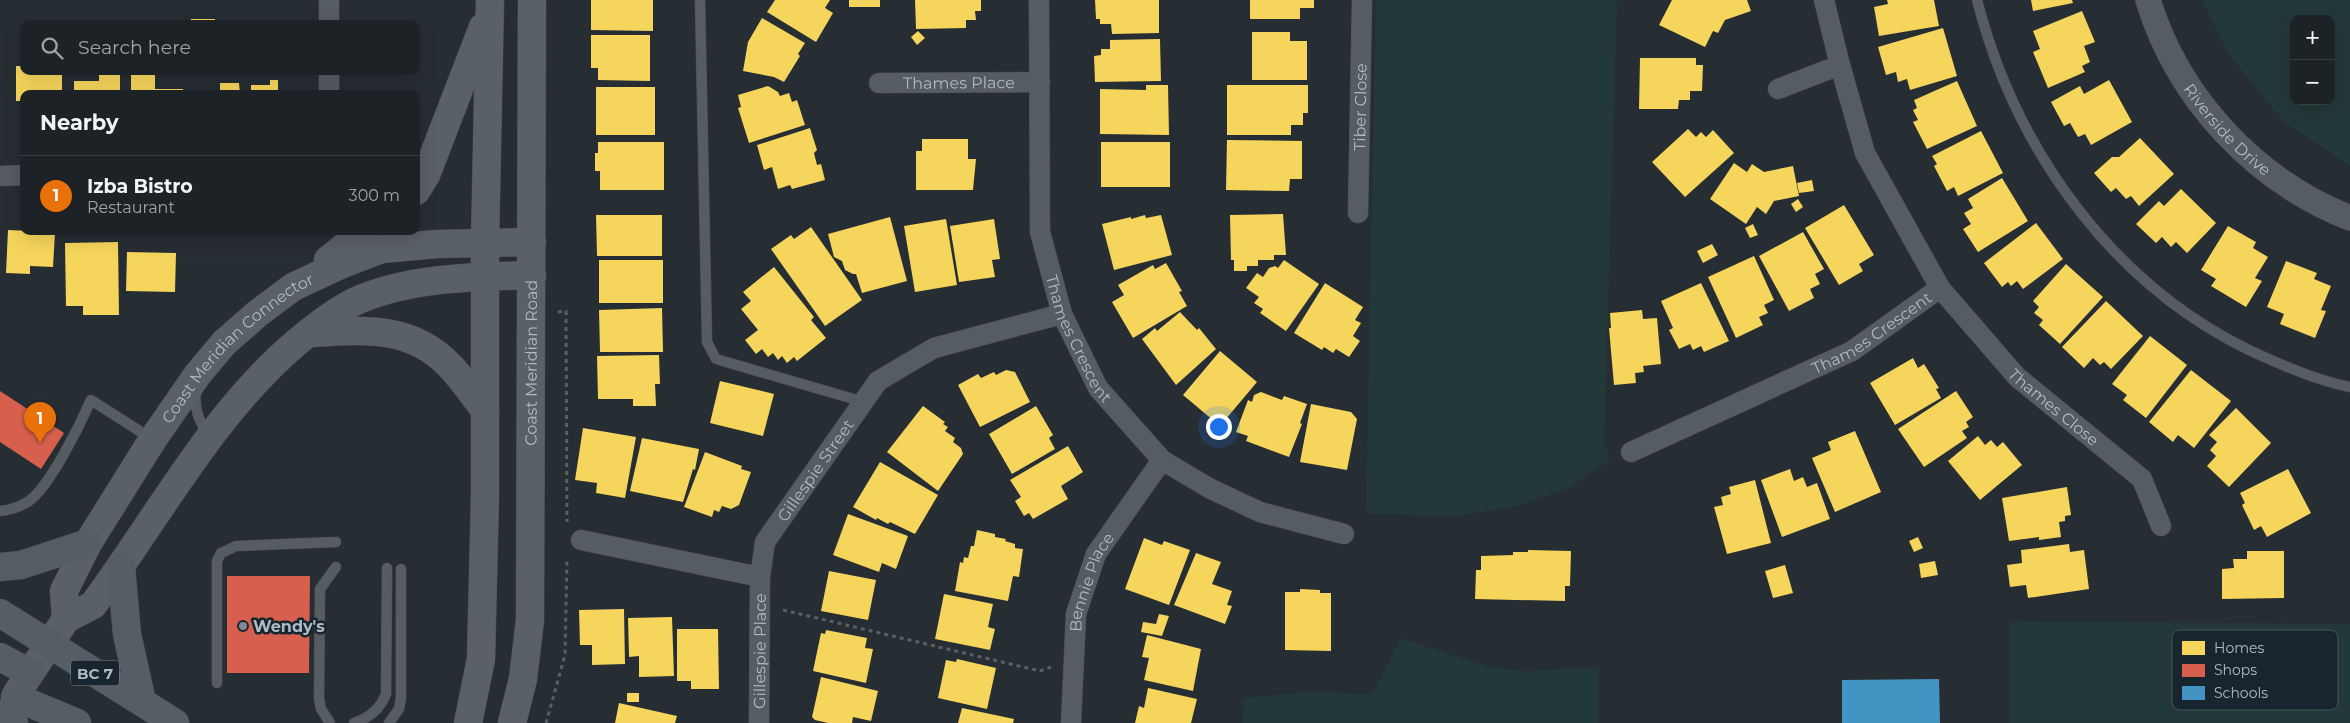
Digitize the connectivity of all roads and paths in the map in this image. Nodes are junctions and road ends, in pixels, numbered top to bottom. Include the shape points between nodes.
1 (329, 0) edge
2 (532, 0) edge
3 (700, 0) edge
4 (1039, 0) edge
5 (1362, 0) edge
6 (1824, 0) edge
7 (1977, 0) edge
8 (2148, 0) edge
9 (490, 4) edge
10 (329, 20) edge
11 (1840, 65) junction
12 (329, 75) edge
13 (1040, 82) junction
14 (879, 83) dead end
15 (1778, 88) dead end
16 (329, 90) edge
17 (20, 175) edge
18 (0, 176) edge
19 (420, 185) edge
20 (1358, 213) dead end
21 (2350, 218) edge
22 (359, 235) edge
23 (532, 242) junction
24 (485, 243) junction
25 (532, 275) junction
26 (485, 276) junction
27 (293, 287) junction
28 (1940, 288) junction
29 (555, 312) dead end
30 (1062, 314) junction
31 (308, 333) junction
32 (198, 374) junction
33 (2350, 387) edge
34 (864, 402) junction
35 (485, 410) junction
36 (210, 437) junction
37 (153, 439) junction
38 (1631, 452) dead end
39 (1162, 460) junction
40 (0, 511) edge
41 (2161, 526) dead end
42 (574, 534) joint
43 (1344, 534) dead end
44 (336, 542) dead end
45 (88, 543) junction
46 (567, 557) dead end
47 (0, 567) edge
48 (121, 567) junction
49 (336, 567) dead end
50 (387, 568) dead end
51 (401, 569) dead end
52 (760, 577) junction
53 (760, 605) junction
54 (0, 613) edge
55 (66, 619) junction
56 (49, 644) junction
57 (0, 657) edge
58 (1073, 658) junction
59 (30, 674) junction
60 (217, 683) dead end
61 (142, 702) junction
62 (6, 714) edge
63 (77, 723) edge
64 (175, 723) edge
65 (330, 723) edge
66 (354, 723) edge
67 (389, 723) edge
68 (468, 723) edge
69 (512, 723) edge
70 (546, 723) edge
71 (759, 723) edge
72 (1071, 723) edge

1 - 10 street
2 - 23 main road, Coast Meridian Road
3 - 34 lane via 707,342 716,359
4 - 13 street, Thames Crescent
5 - 20 street, Tiber Close
6 - 11 street, Thames Crescent
7 - 33 lane via 1997,65 2046,167 2108,246 2188,315 2238,346 2300,372
8 - 21 street, Riverside Drive via 2168,53 2185,84 2208,115 2234,142 2293,189
9 - 19 main road
9 - 24 main road
11 - 15 street
11 - 28 street, Thames Crescent via 1865,153
12 - 16 street
13 - 14 street, Thames Place
13 - 30 street, Thames Crescent via 1040,232
17 - 18 street
22 - 27 main road
23 - 24 main road, Coast Meridian Connector
23 - 25 main road, Coast Meridian Road
24 - 26 main road
24 - 27 main road, Coast Meridian Connector via 413,245 382,250
25 - 26 main road, Coast Meridian Connector
25 - 69 main road, Coast Meridian Road via 530,620 523,679
26 - 31 main road, Coast Meridian Connector via 430,282 372,296 342,309
26 - 35 main road
27 - 32 main road, Coast Meridian Connector via 224,343
28 - 38 street, Thames Crescent via 1852,351
28 - 41 street, Thames Close via 2017,377 2142,479
29 - 42 path via 566,311
30 - 34 street, Gillespie Street via 934,348 878,381
30 - 39 street, Thames Crescent via 1098,388
31 - 35 main road via 377,331 416,341 448,364
31 - 36 main road, Coast Meridian Connector via 257,378
32 - 36 lane via 196,410
32 - 37 main road, Coast Meridian Connector
34 - 52 street, Gillespie Street via 765,542
35 - 68 main road via 481,659
36 - 48 main road, Coast Meridian Connector
37 - 40 lane via 91,400 41,489 22,506
37 - 45 main road, Coast Meridian Connector
39 - 43 street, Thames Crescent via 1209,488 1260,512
39 - 58 street, Bennie Place via 1096,554 1076,614
42 - 52 street
44 - 60 lane via 236,546 221,553 217,561
45 - 47 main road via 21,565
45 - 55 main road, Coast Meridian Connector via 64,591
46 - 70 path via 565,655
48 - 55 main road, Coast Meridian Connector via 93,605
48 - 61 main road via 127,634
49 - 65 lane via 320,589 319,698
50 - 66 lane via 386,694 383,704 375,712
51 - 67 lane via 401,697 399,709
52 - 53 street, Gillespie Place
53 - 58 path via 1040,671
53 - 71 street, Gillespie Place
54 - 56 main road, BC 7
55 - 56 main road, Coast Meridian Connector
56 - 59 main road, Coast Meridian Connector
56 - 61 main road, BC 7
57 - 59 main road
58 - 72 street, Bennie Place
59 - 62 main road, Coast Meridian Connector
61 - 64 main road, BC 7
62 - 63 main road

